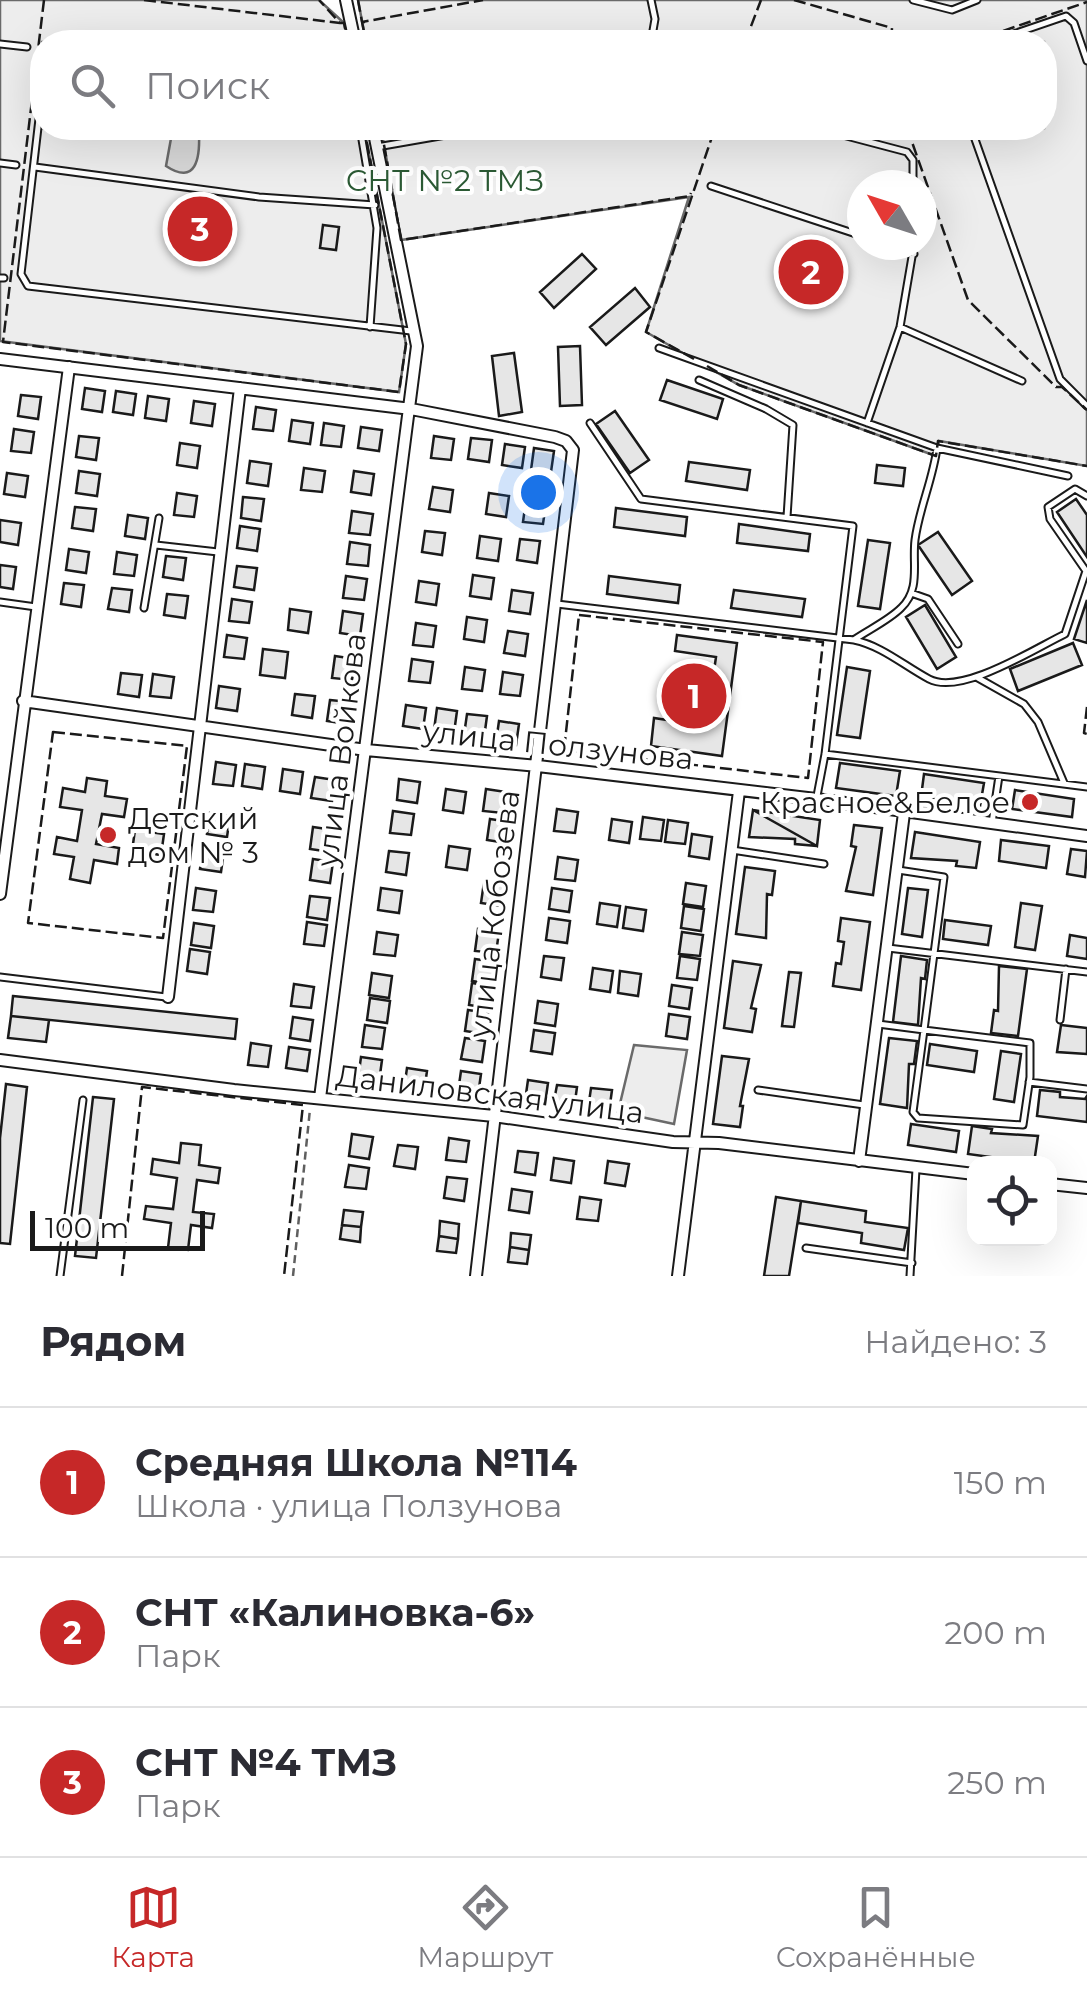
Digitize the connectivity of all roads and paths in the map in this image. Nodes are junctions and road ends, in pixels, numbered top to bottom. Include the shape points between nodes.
1 (346, 0) edge
2 (651, 0) edge
3 (913, 0) edge
4 (977, 0) edge
5 (352, 30) edge
6 (653, 30) edge
7 (1025, 30) edge
8 (0, 44) edge
9 (27, 47) dead end
10 (1087, 61) edge
11 (37, 140) edge
12 (362, 140) edge
13 (376, 140) edge
14 (417, 140) edge
15 (862, 140) edge
16 (975, 140) edge
17 (377, 147) junction
18 (0, 163) edge
19 (16, 165) dead end
20 (34, 167) junction
21 (912, 170) edge
22 (711, 186) dead end
23 (375, 204) junction
24 (847, 231) edge
25 (913, 260) edge
26 (370, 327) junction
27 (900, 327) junction
28 (414, 332) junction
29 (658, 348) dead end
30 (0, 359) edge
31 (70, 367) junction
32 (699, 380) dead end
33 (1022, 381) dead end
34 (240, 388) junction
35 (1087, 406) edge
36 (411, 408) junction
37 (867, 422) junction
38 (590, 423) dead end
39 (938, 448) junction
40 (1068, 476) dead end
41 (1087, 496) edge
42 (158, 518) dead end
43 (787, 518) junction
44 (156, 545) junction
45 (220, 552) junction
46 (911, 593) junction
47 (0, 602) edge
48 (557, 604) junction
49 (39, 608) junction
50 (144, 608) dead end
51 (838, 638) junction
52 (854, 640) junction
53 (958, 644) dead end
54 (978, 678) junction
55 (23, 701) junction
56 (200, 727) junction
57 (366, 750) junction
58 (826, 754) junction
59 (538, 766) junction
60 (999, 776) junction
61 (1064, 784) junction
62 (1087, 787) edge
63 (739, 791) junction
64 (816, 799) junction
65 (904, 812) junction
66 (992, 824) junction
67 (1087, 836) edge
68 (729, 850) junction
69 (824, 864) dead end
70 (898, 870) junction
71 (0, 894) edge
72 (885, 947) junction
73 (935, 952) junction
74 (1066, 969) junction
75 (1087, 972) edge
76 (0, 977) edge
77 (168, 997) joint
78 (1060, 1020) dead end
79 (875, 1024) junction
80 (924, 1030) junction
81 (0, 1060) edge
82 (1029, 1082) junction
83 (1087, 1088) edge
84 (758, 1090) dead end
85 (316, 1098) junction
86 (83, 1100) dead end
87 (865, 1106) junction
88 (494, 1116) junction
89 (696, 1142) junction
90 (859, 1161) junction
91 (916, 1167) junction
92 (967, 1173) edge
93 (1057, 1185) edge
94 (1087, 1188) edge
95 (806, 1248) dead end
96 (912, 1263) junction
97 (60, 1276) edge
98 (293, 1276) edge
99 (476, 1276) edge
100 (678, 1276) edge
101 (910, 1276) edge

1 - 5 street
2 - 6 lane
3 - 4 lane via 952,10
7 - 10 lane via 1066,16
8 - 9 lane
11 - 20 lane
12 - 23 lane
13 - 17 street, улица Войкова
14 - 17 lane
15 - 21 lane via 907,152
16 - 35 lane via 1060,380
17 - 28 street, улица Войкова
18 - 19 lane
20 - 23 lane via 259,197
20 - 26 lane via 21,274 28,286
22 - 24 lane
23 - 26 lane
25 - 27 lane
26 - 28 lane
27 - 33 lane
27 - 37 lane
28 - 36 street, улица Войкова
29 - 37 lane
30 - 31 street
31 - 34 street
31 - 49 street
32 - 43 lane via 792,425
34 - 36 street
34 - 45 street
36 - 48 street, улица Кобозева via 566,441 573,450
36 - 57 street, улица Войкова
37 - 39 lane
38 - 43 lane via 641,499
39 - 40 lane
39 - 46 lane via 915,540
41 - 54 lane via 1074,489 1048,506 1086,571 1065,634
42 - 44 lane
43 - 51 lane via 853,526
44 - 45 lane
44 - 50 lane
45 - 56 street
46 - 52 lane via 902,608
46 - 53 lane via 928,599
47 - 49 lane
48 - 51 lane
48 - 59 street, улица Кобозева
49 - 55 street
51 - 52 lane
51 - 58 lane
52 - 54 lane via 934,682
54 - 61 lane via 1024,704
55 - 56 street, улица Ползунова
55 - 71 street
56 - 57 street, улица Ползунова
56 - 77 street
57 - 59 street, улица Ползунова
57 - 85 street, улица Войкова
58 - 60 lane
58 - 64 lane
59 - 63 street, улица Ползунова
59 - 88 street, улица Кобозева
60 - 61 lane
60 - 66 lane
61 - 62 lane
63 - 64 street, улица Ползунова
63 - 68 street
64 - 65 street, улица Ползунова
65 - 66 street, улица Ползунова
65 - 70 street
66 - 67 street, улица Ползунова
68 - 69 lane
68 - 89 street
70 - 72 street
70 - 73 lane via 944,877
72 - 73 lane
72 - 79 street
73 - 74 lane
73 - 80 lane
74 - 75 lane
74 - 78 lane
76 - 77 lane
79 - 80 lane
79 - 87 street
80 - 82 lane via 1030,1043
80 - 82 lane via 913,1112 918,1118 1023,1125
81 - 85 street, Даниловская улица
82 - 83 lane
84 - 87 lane
85 - 88 street, Даниловская улица
85 - 98 path
86 - 97 lane
87 - 90 street
88 - 89 street, Даниловская улица
88 - 99 street, улица Кобозева
89 - 90 street, Даниловская улица
89 - 100 street
90 - 91 street, Даниловская улица
91 - 92 street, Даниловская улица
91 - 96 lane
93 - 94 street
95 - 96 lane
96 - 101 lane

